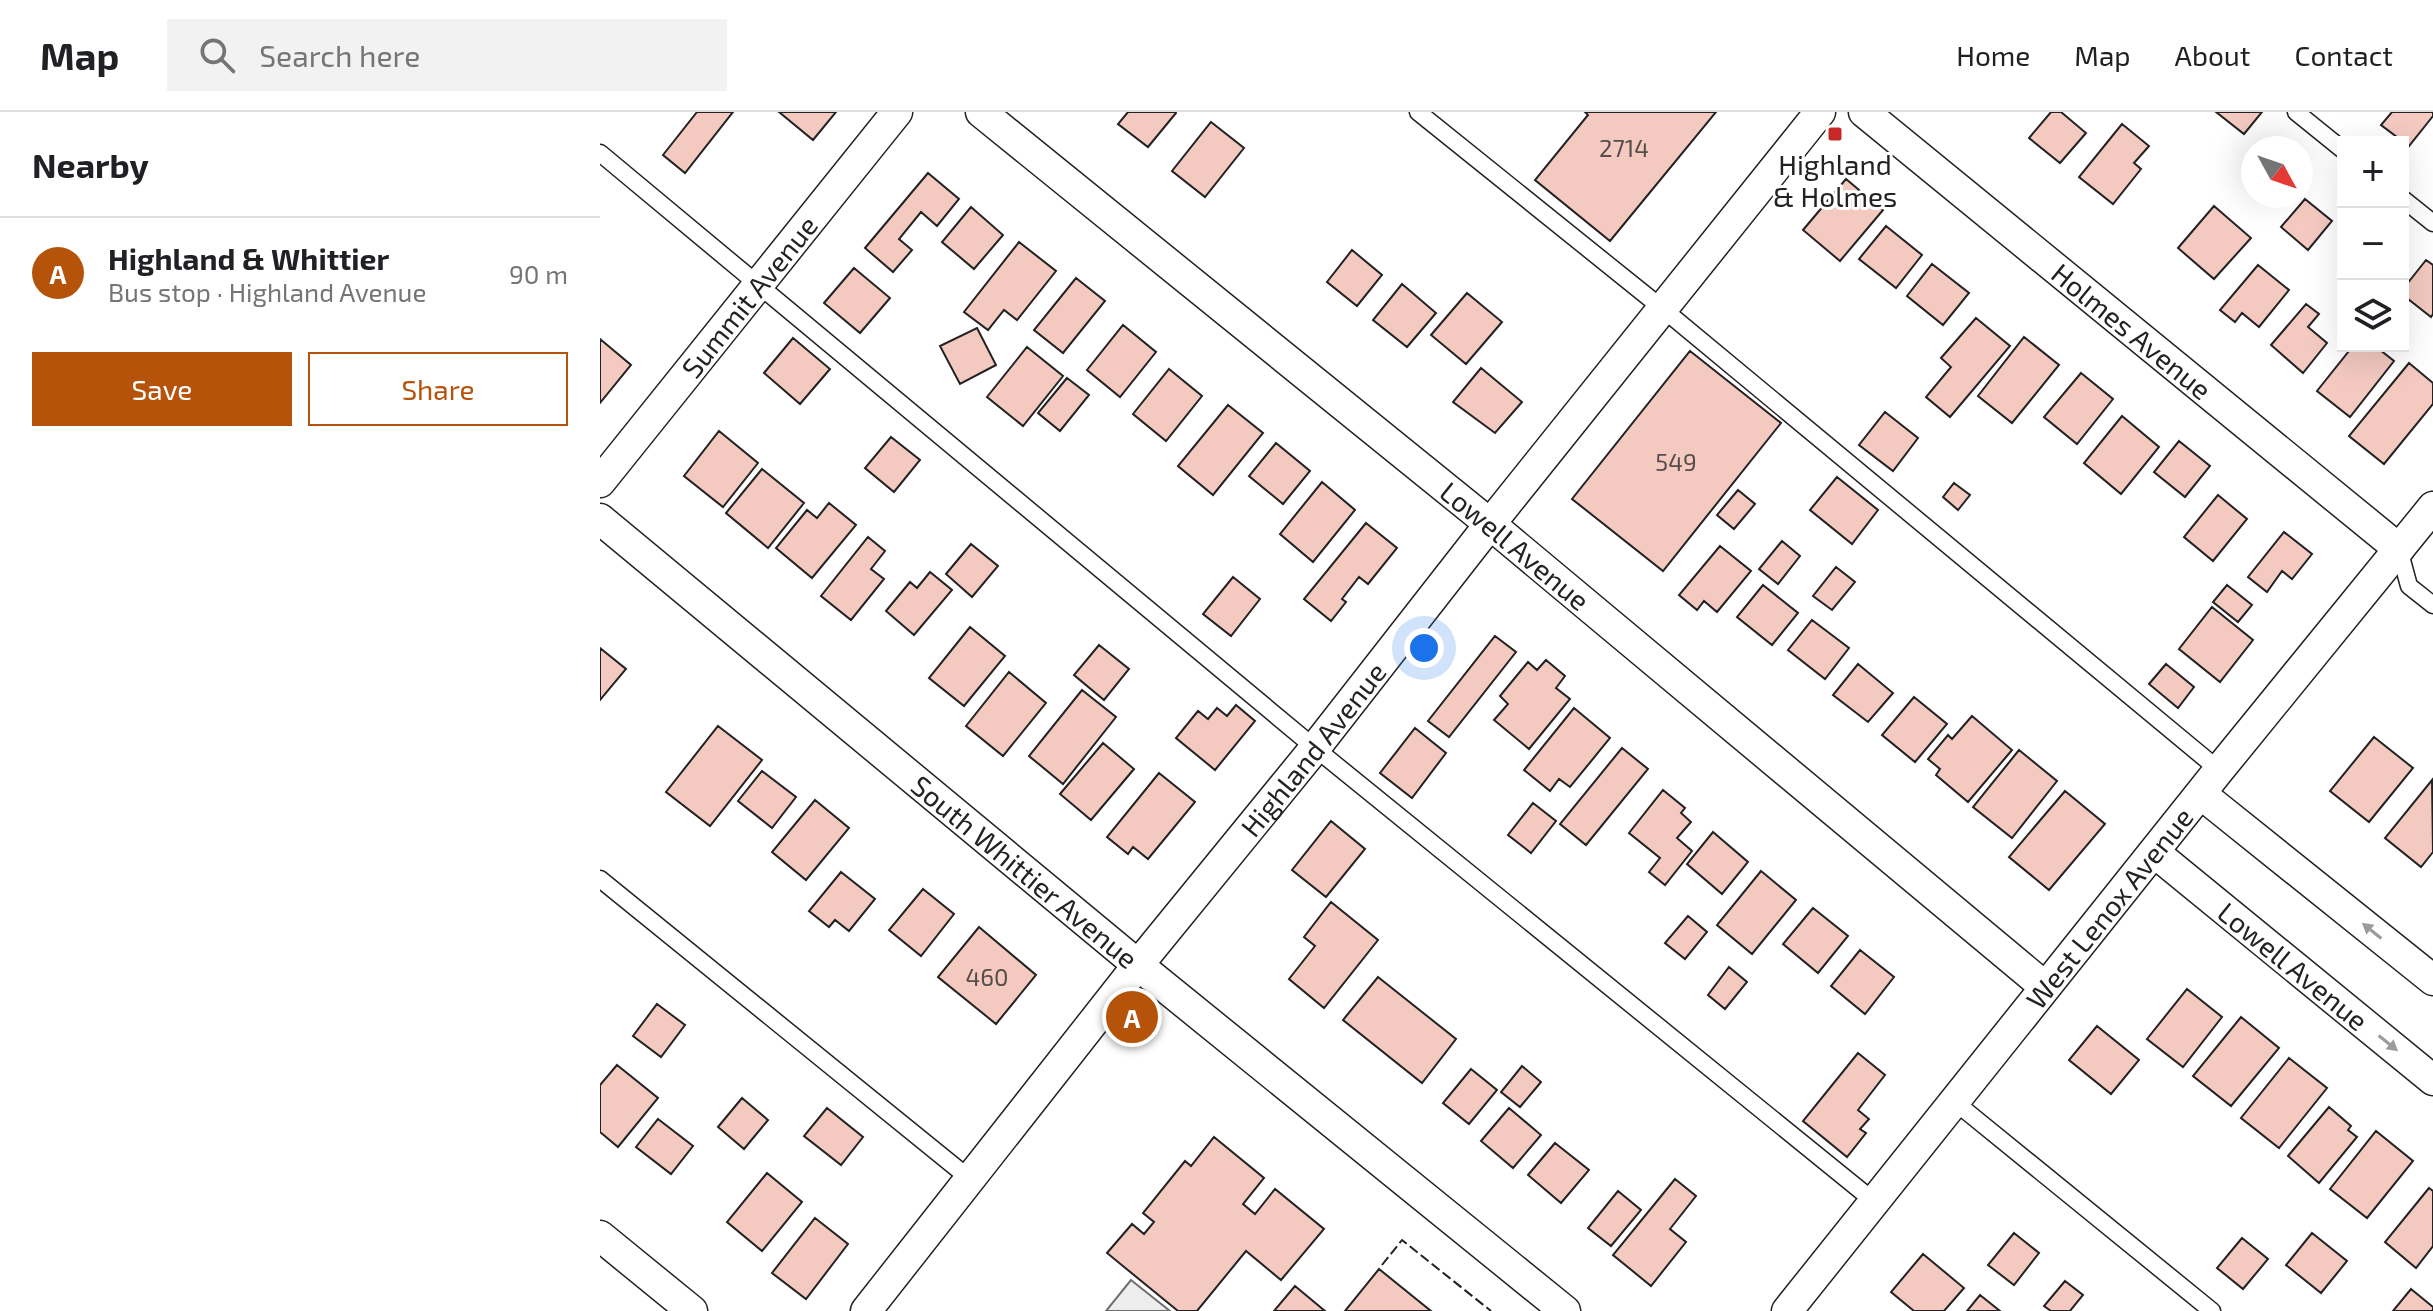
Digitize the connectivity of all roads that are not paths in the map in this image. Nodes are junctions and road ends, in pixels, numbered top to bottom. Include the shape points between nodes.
1 (897, 112) edge
2 (981, 112) edge
3 (1418, 112) edge
4 (1820, 112) edge
5 (1864, 112) edge
6 (2296, 112) edge
7 (2337, 145) edge
8 (600, 153) edge
9 (2409, 204) edge
10 (2433, 223) edge
11 (758, 285) junction
12 (1663, 309) junction
13 (600, 482) edge
14 (2433, 507) edge
15 (600, 519) edge
16 (1490, 524) junction
17 (2399, 549) junction
18 (2433, 605) edge
19 (1315, 748) junction
20 (2219, 770) junction
21 (2201, 794) junction
22 (2154, 852) junction
23 (600, 879) edge
24 (1138, 965) junction
25 (2433, 980) edge
26 (2045, 987) junction
27 (2433, 1080) edge
28 (1955, 1102) junction
29 (970, 1179) junction
30 (1876, 1203) junction
31 (600, 1236) edge
32 (692, 1311) edge
33 (866, 1311) edge
34 (1565, 1311) edge
35 (1787, 1311) edge
36 (2212, 1311) edge

1 - 11 street, Summit Avenue
2 - 16 street, Lowell Avenue
3 - 12 lane
4 - 12 street, Highland Avenue
5 - 17 street, Holmes Avenue
6 - 7 lane
8 - 11 lane
9 - 10 lane
11 - 13 street, Summit Avenue
11 - 19 lane
12 - 16 street, Highland Avenue
12 - 20 lane
14 - 17 street, West Lenox Avenue
15 - 24 street, South Whittier Avenue
16 - 19 street, Highland Avenue
16 - 26 street, Lowell Avenue
17 - 18 lane via 2409,586
17 - 20 street, West Lenox Avenue
19 - 24 street, Highland Avenue
19 - 30 lane
20 - 21 street, West Lenox Avenue
21 - 22 street, West Lenox Avenue
25 -> 21 street
22 - 26 street, West Lenox Avenue
22 -> 27 street, Lowell Avenue
23 - 29 lane
24 - 29 street, Highland Avenue
24 - 34 street, South Whittier Avenue
26 - 28 street, West Lenox Avenue
28 - 30 street, West Lenox Avenue
28 - 36 lane
29 - 33 street, Highland Avenue
30 - 35 street, West Lenox Avenue
31 - 32 street

